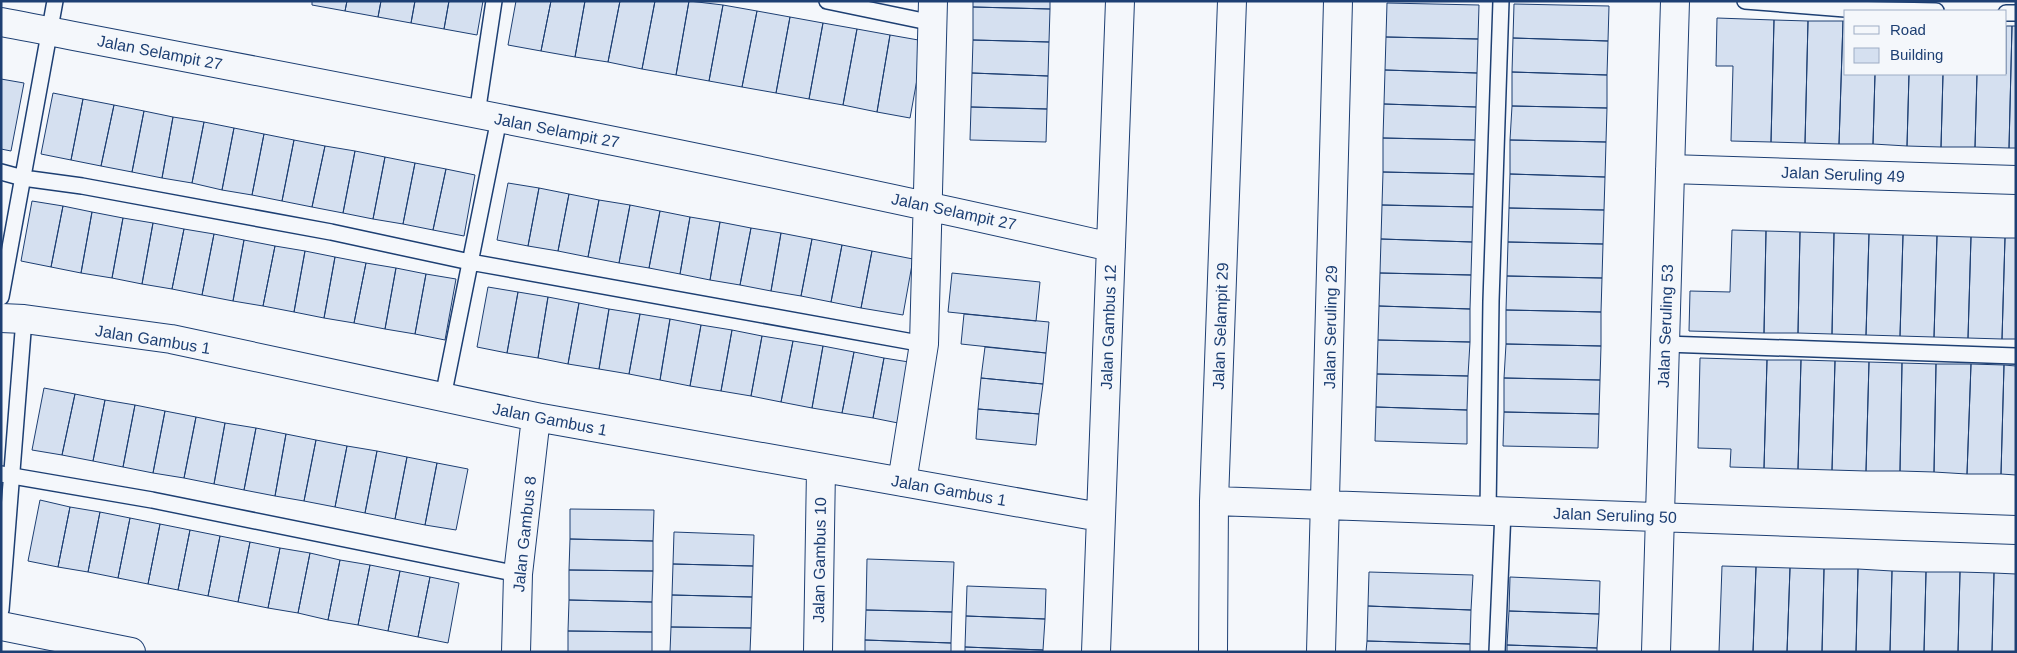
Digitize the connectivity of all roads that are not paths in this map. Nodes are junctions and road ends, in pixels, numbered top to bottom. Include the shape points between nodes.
1 (55, 1) edge
2 (494, 1) edge
3 (826, 1) edge
4 (1120, 1) edge
5 (1232, 1) edge
6 (1338, 1) edge
7 (1501, 1) edge
8 (1675, 1) edge
9 (1745, 1) edge
10 (1890, 10) edge
11 (933, 12) edge
12 (1, 22) edge
13 (49, 31) junction
14 (488, 116) junction
15 (1670, 169) junction
16 (1, 172) edge
17 (23, 178) junction
18 (2016, 180) edge
19 (929, 205) junction
20 (1111, 247) junction
21 (470, 262) junction
22 (1, 297) edge
23 (13, 318) edge
24 (924, 344) junction
25 (1665, 344) junction
26 (2016, 356) edge
27 (443, 397) junction
28 (536, 417) junction
29 (821, 469) junction
30 (6, 474) edge
31 (902, 482) junction
32 (1214, 501) junction
33 (1326, 505) junction
34 (1495, 511) junction
35 (1100, 517) junction
36 (1660, 517) junction
37 (2016, 530) edge
38 (518, 574) junction
39 (1, 610) edge
40 (1, 626) edge
41 (131, 652) edge
42 (516, 652) edge
43 (818, 652) edge
44 (1096, 652) edge
45 (1213, 652) edge
46 (1321, 652) edge
47 (1497, 652) edge
48 (1656, 652) edge

1 - 13 lane
2 - 14 lane
3 - 11 lane
4 - 20 street, Jalan Gambus 12
5 - 32 street, Jalan Selampit 29
6 - 33 street, Jalan Seruling 29
7 - 34 lane via 1491,301
8 - 15 street, Jalan Seruling 53
9 - 10 lane
11 - 19 street
12 - 13 street, Jalan Selampit 27
13 - 14 street, Jalan Selampit 27
13 - 17 lane
14 - 19 street, Jalan Selampit 27
14 - 21 lane
15 - 18 street, Jalan Seruling 49
15 - 25 street, Jalan Seruling 53
16 - 17 lane
17 - 21 lane via 331,232
17 - 22 lane
19 - 20 street, Jalan Selampit 27
19 - 24 street
20 - 35 street, Jalan Gambus 12
21 - 24 lane
21 - 27 lane
23 - 27 street, Jalan Gambus 1 via 171,339
23 - 30 lane
24 - 31 street
25 - 26 lane
25 - 36 street, Jalan Seruling 53
27 - 28 street, Jalan Gambus 1
28 - 29 street, Jalan Gambus 1
28 - 38 street, Jalan Gambus 8
29 - 31 street, Jalan Gambus 1
29 - 43 street, Jalan Gambus 10
30 - 38 lane
30 - 39 lane
31 - 35 street, Jalan Gambus 1
32 - 33 street, Jalan Seruling 50
32 - 45 street, Jalan Selampit 29
33 - 34 street, Jalan Seruling 50
33 - 46 street, Jalan Seruling 29
34 - 36 street, Jalan Seruling 50
34 - 47 lane
35 - 44 street, Jalan Gambus 12
36 - 37 street, Jalan Seruling 50
36 - 48 street, Jalan Seruling 53
38 - 42 street, Jalan Gambus 8
40 - 41 street

